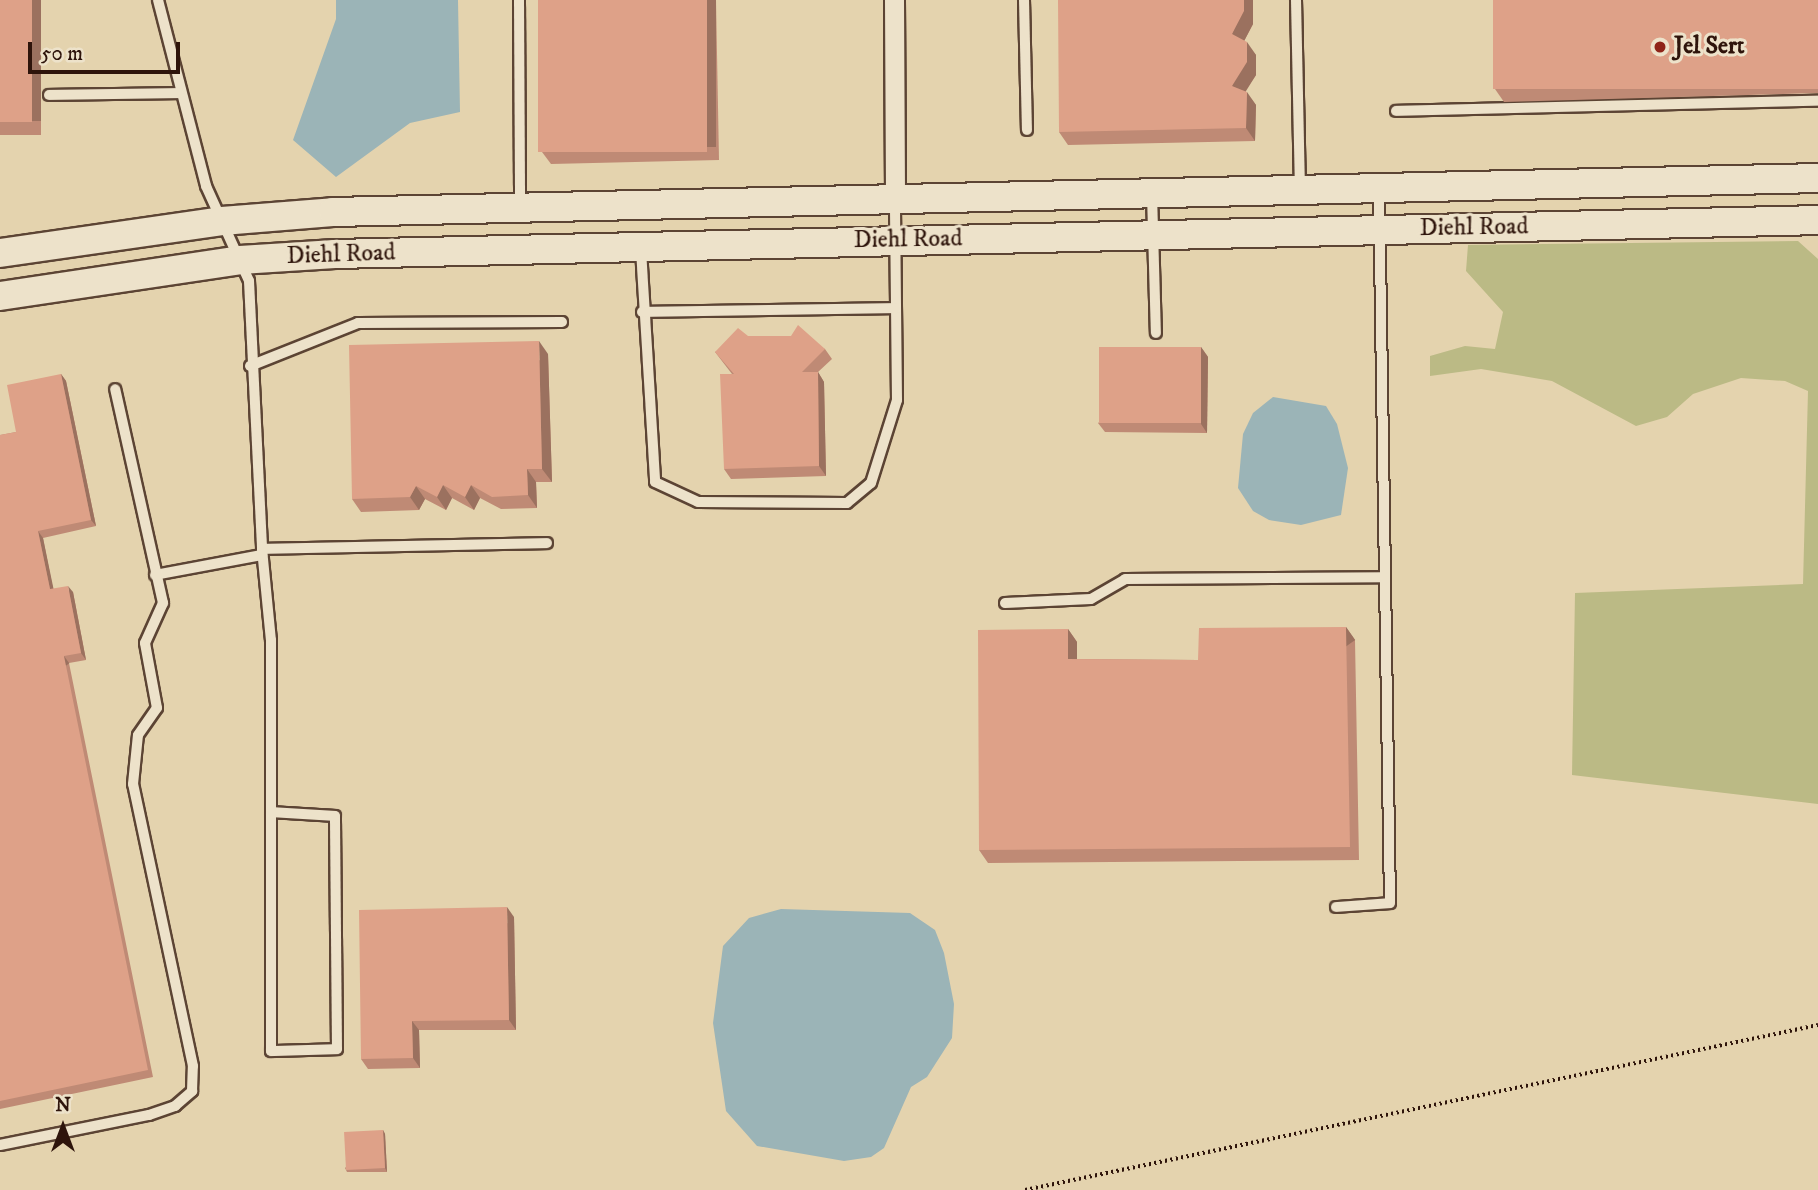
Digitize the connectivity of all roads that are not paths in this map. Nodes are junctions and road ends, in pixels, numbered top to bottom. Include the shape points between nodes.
1 (158, 0) edge
2 (519, 0) edge
3 (894, 0) edge
4 (1024, 0) edge
5 (1296, 0) edge
6 (179, 93) junction
7 (49, 95) dead end
8 (1818, 101) edge
9 (1395, 111) dead end
10 (1027, 130) dead end
11 (1818, 178) edge
12 (1379, 188) junction
13 (1300, 190) junction
14 (1152, 194) junction
15 (895, 199) junction
16 (521, 209) junction
17 (1818, 220) edge
18 (222, 221) junction
19 (1381, 230) junction
20 (1153, 235) junction
21 (895, 240) junction
22 (641, 246) junction
23 (0, 253) edge
24 (240, 260) junction
25 (0, 296) edge
26 (896, 307) junction
27 (642, 312) junction
28 (562, 322) dead end
29 (1156, 332) dead end
30 (250, 366) junction
31 (115, 389) dead end
32 (547, 543) dead end
33 (262, 552) junction
34 (155, 575) junction
35 (1383, 577) junction
36 (1005, 603) dead end
37 (271, 812) junction
38 (1336, 907) dead end
39 (0, 1145) edge

1 - 6 lane
2 - 16 lane
3 - 15 street
4 - 10 lane
5 - 13 lane
6 - 7 lane
6 - 18 lane
8 - 9 lane
11 - 12 street, Diehl Road
12 - 13 street, Diehl Road
12 - 19 lane
13 - 14 street, Diehl Road
14 - 15 street, Diehl Road
14 - 20 lane
15 - 16 street, Diehl Road
15 - 21 lane
16 - 18 street, Diehl Road
17 - 19 street, Diehl Road
18 - 23 street, Diehl Road
18 - 24 lane
19 - 20 street, Diehl Road
19 - 35 lane
20 - 21 street, Diehl Road
20 - 29 lane
21 - 22 street, Diehl Road
21 - 26 lane
22 - 24 street, Diehl Road
22 - 27 lane
24 - 25 street, Diehl Road
24 - 30 lane via 249,281
26 - 27 lane
26 - 27 lane via 897,400 871,483 847,503 776,505 698,502 655,482
28 - 30 lane via 358,323
30 - 33 lane
31 - 34 lane
32 - 33 lane
33 - 34 lane
33 - 37 lane via 271,640
34 - 39 lane via 163,603 145,643 157,708 138,735 133,784 193,1066 192,1091 175,1106 149,1115
35 - 36 lane via 1125,579 1091,599
35 - 38 lane via 1390,903
37 - 37 lane via 271,1051 337,1049 335,816

